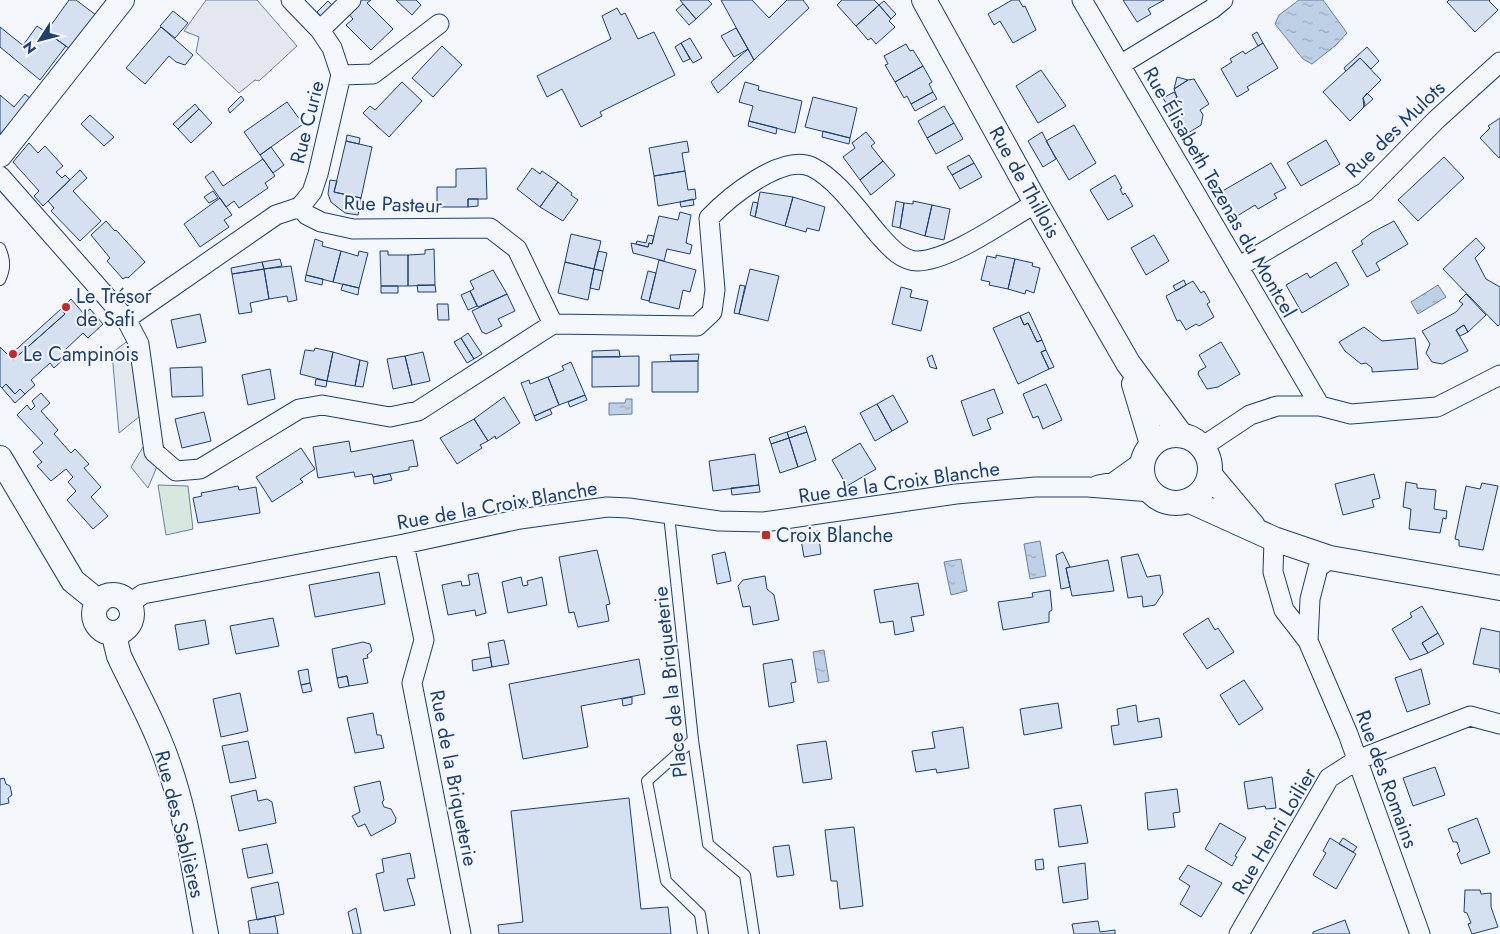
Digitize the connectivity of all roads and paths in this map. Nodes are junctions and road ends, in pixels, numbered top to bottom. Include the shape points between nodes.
1 (122, 0) edge
2 (291, 0) edge
3 (351, 0) edge
4 (924, 0) edge
5 (1082, 0) edge
6 (1223, 0) edge
7 (440, 24) dead end
8 (320, 30) junction
9 (1500, 62) edge
10 (1120, 66) junction
11 (341, 75) junction
12 (0, 155) edge
13 (0, 176) edge
14 (1036, 203) junction
15 (300, 207) junction
16 (0, 248) edge
17 (1238, 267) junction
18 (0, 280) edge
19 (126, 319) junction
20 (553, 324) junction
21 (1128, 363) junction
22 (1499, 378) edge
23 (1320, 406) junction
24 (1191, 441) junction
25 (1147, 453) junction
26 (2, 466) edge
27 (1210, 474) junction
28 (1088, 487) junction
29 (1150, 492) junction
30 (1190, 501) junction
31 (669, 515) junction
32 (1266, 535) junction
33 (404, 544) junction
34 (1330, 558) junction
35 (1500, 588) edge
36 (99, 602) junction
37 (129, 604) junction
38 (117, 632) junction
39 (1308, 641) junction
40 (1500, 724) edge
41 (693, 740) junction
42 (1357, 760) junction
43 (206, 934) edge
44 (461, 934) edge
45 (703, 934) edge
46 (754, 934) edge
47 (1239, 934) edge
48 (1420, 934) edge

1 - 12 street
2 - 8 street, Rue Curie
3 - 8 street
4 - 14 street, Rue de Thillois
5 - 10 street, Rue Élisabeth Tezenas du Montcel
6 - 10 street
7 - 11 street via 373,74
8 - 11 street, Rue Curie via 332,48
9 - 17 street, Rue des Mulots via 1436,120 1365,192
10 - 17 street, Rue Élisabeth Tezenas du Montcel
11 - 15 street, Rue Curie via 318,174 312,192
13 - 19 street
14 - 20 street via 941,258 916,261 893,252 837,187 812,167 786,165 729,197 709,218 715,290 712,312 698,326
14 - 21 street, Rue de Thillois
15 - 19 street via 276,215
15 - 20 street, Rue Pasteur via 306,215 322,222 353,229 490,228 517,249
16 - 18 lane via 5,258
17 - 23 street, Rue Élisabeth Tezenas du Montcel
19 - 20 street via 139,344 154,452 176,471 200,469 299,409 322,405 390,417 418,411
21 - 24 street, Rue de Thillois
21 - 25 street, Rue de Thillois
22 - 23 street via 1437,407 1352,414
23 - 24 street via 1277,406
24 - 25 street via 1166,436
24 - 27 street via 1209,460
25 - 28 street, Rue de la Croix Blanche via 1114,482
25 - 29 street via 1143,478
26 - 36 street via 73,581
27 - 30 street via 1206,485
27 - 32 street
28 - 29 street, Rue de la Croix Blanche
28 - 31 street, Rue de la Croix Blanche via 1035,487 956,494 764,522
29 - 30 street via 1162,501 1176,504
30 - 32 street
31 - 33 street, Rue de la Croix Blanche via 607,507 520,519
31 - 41 lane, Place de la Briqueterie
32 - 34 street
32 - 39 street, Rue des Romains via 1272,572 1284,610
33 - 37 street, Rue de la Croix Blanche via 142,594
33 - 44 street, Rue de la Briqueterie via 424,640 412,683
34 - 35 street
34 - 39 street, Rue des Romains via 1318,568 1310,599
36 - 37 street via 115,596
36 - 38 street via 95,611 96,622 105,631
37 - 38 street via 130,622
38 - 43 street, Rue des Sablières via 119,656 161,743 176,793 191,850
39 - 42 street, Rue des Romains
40 - 42 street, Rue Henri Loilier via 1470,716
41 - 45 lane via 648,781 666,881 700,914
41 - 46 lane, Place de la Briqueterie via 708,844 745,875
42 - 47 street, Rue Henri Loilier via 1329,778
42 - 48 street, Rue des Romains

